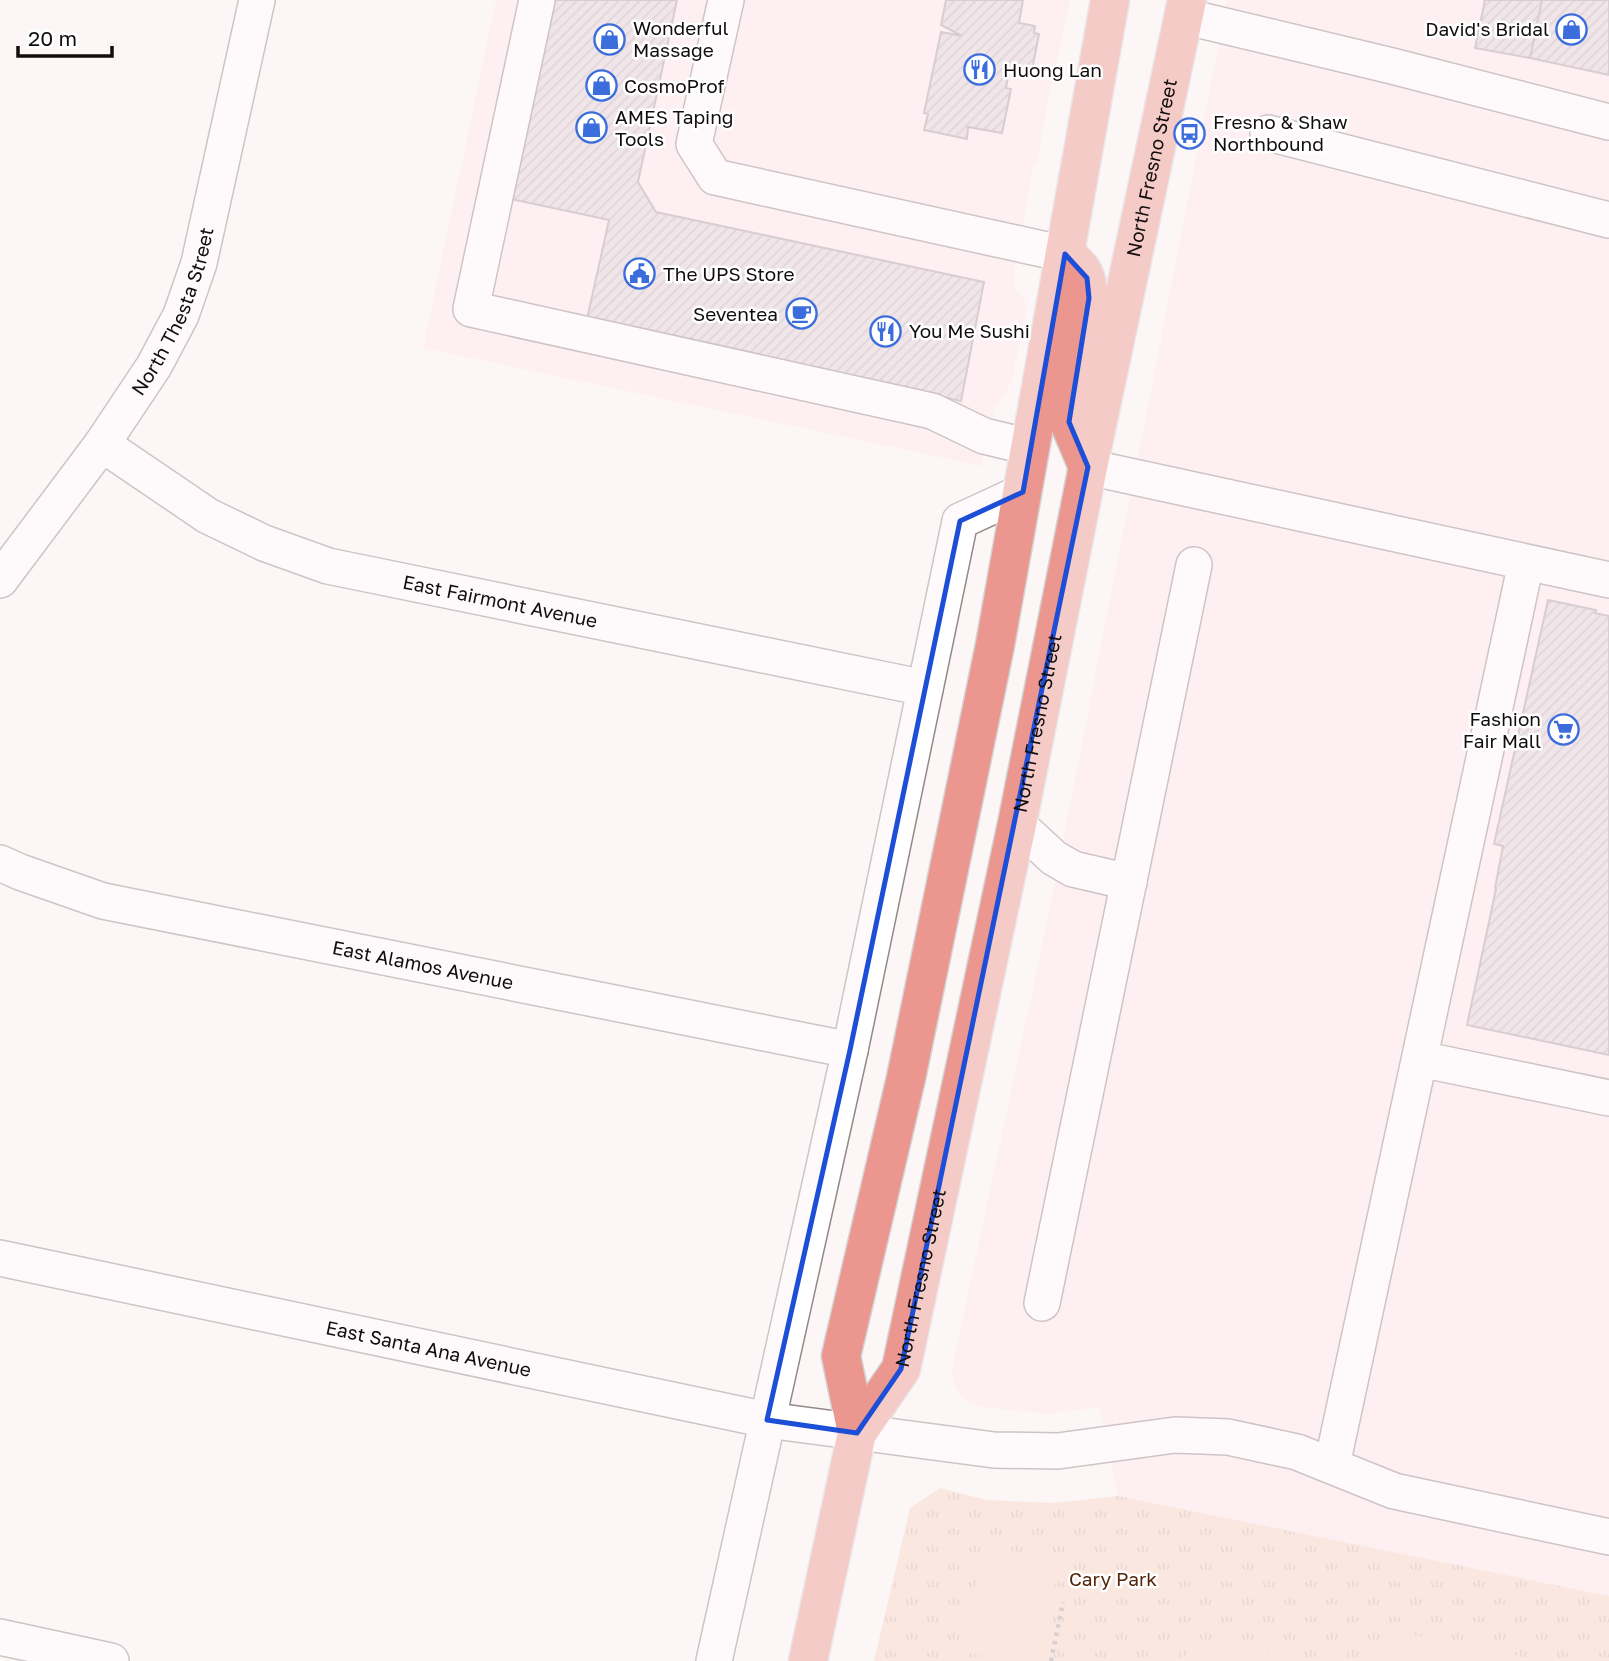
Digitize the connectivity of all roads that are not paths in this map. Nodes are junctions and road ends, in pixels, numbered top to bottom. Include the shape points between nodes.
1 (257, 0) edge
2 (537, 0) edge
3 (726, 0) edge
4 (1110, 0) edge
5 (1185, 8) edge
6 (1609, 122) edge
7 (1268, 133) dead end
8 (1609, 220) edge
9 (1065, 254) junction
10 (102, 444) junction
11 (1030, 447) junction
12 (1088, 467) junction
13 (1023, 492) junction
14 (1526, 563) junction
15 (1194, 565) dead end
16 (0, 580) edge
17 (1609, 580) edge
18 (925, 688) junction
19 (1017, 824) junction
20 (0, 863) edge
21 (1129, 881) junction
22 (850, 1051) junction
23 (1420, 1059) junction
24 (1609, 1098) edge
25 (0, 1258) edge
26 (1042, 1303) dead end
27 (767, 1420) junction
28 (857, 1433) junction
29 (1332, 1465) junction
30 (1609, 1537) edge
31 (0, 1637) edge
32 (111, 1661) edge
33 (714, 1661) edge
34 (808, 1661) edge

1 - 10 street, North Thesta Street via 199,263 181,316 155,366
2 - 11 street via 471,309 932,411 984,436
3 - 9 street via 694,144 715,177
4 - 9 main road, North Fresno Street
5 - 6 street
5 - 12 main road, North Fresno Street
7 - 8 street
9 - 11 main road, North Fresno Street
9 - 12 main road via 1087,278 1089,298 1069,422
10 - 16 street, North Thesta Street
10 - 18 street, East Fairmont Avenue via 208,516 328,566
11 - 13 main road, North Fresno Street
12 - 14 street
12 - 19 main road, North Fresno Street
13 - 18 street via 960,521
13 - 28 main road, North Fresno Street via 906,1078 841,1356
14 - 17 street
14 - 23 street
15 - 21 street
18 - 22 street
19 - 21 street via 1073,869
19 - 28 main road, North Fresno Street via 901,1369
20 - 22 street, East Alamos Avenue via 103,901
21 - 26 street
22 - 27 street
23 - 24 street
23 - 29 street
25 - 27 street, East Santa Ana Avenue
27 - 28 street, East Santa Ana Avenue
27 - 33 street
28 - 29 street, East Santa Ana Avenue via 1007,1451 1058,1451 1175,1435 1228,1437
28 - 34 main road, North Fresno Street
29 - 30 street, East Santa Ana Avenue via 1394,1490
31 - 32 street

